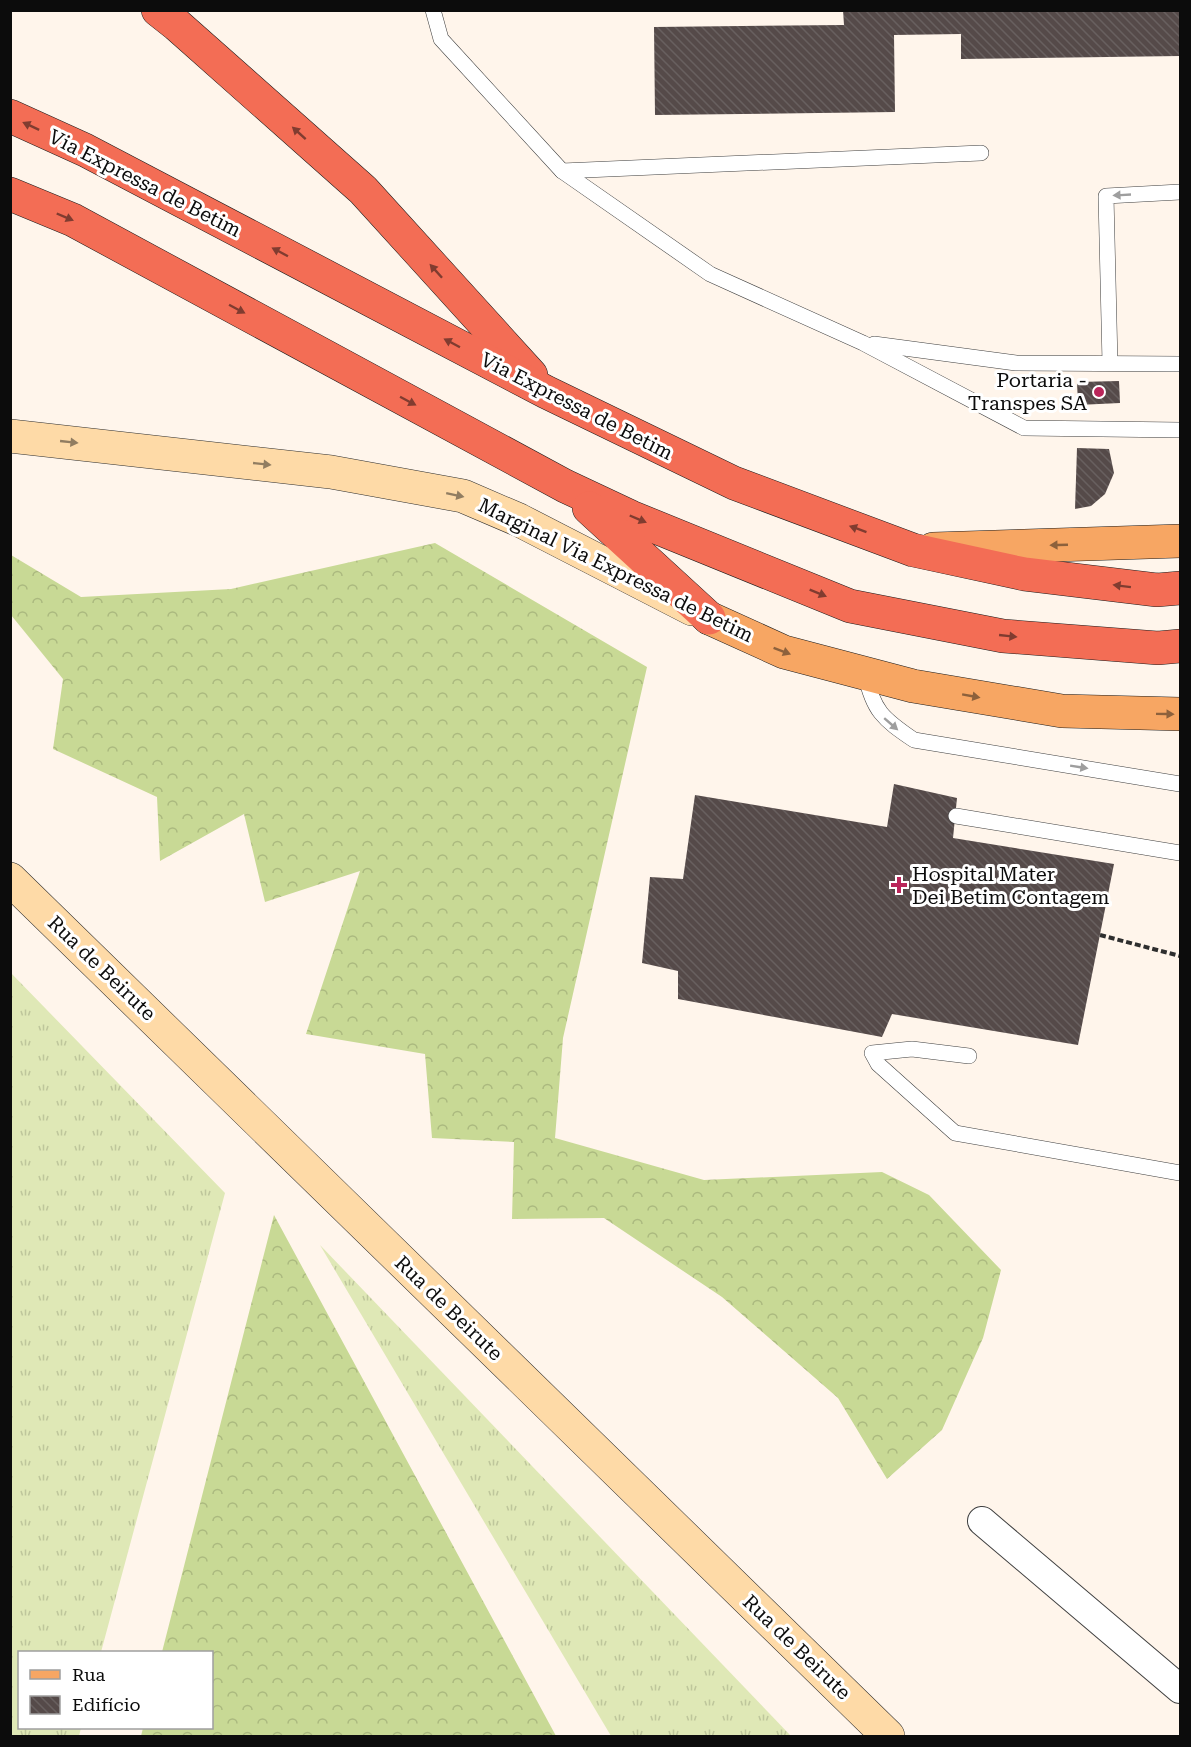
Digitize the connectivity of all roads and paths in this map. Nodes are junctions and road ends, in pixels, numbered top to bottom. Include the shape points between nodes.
1 (158, 10) edge
2 (433, 10) edge
3 (10, 116) edge
4 (981, 153) dead end
5 (562, 171) junction
6 (1180, 192) edge
7 (10, 195) edge
8 (863, 343) junction
9 (1110, 363) junction
10 (1180, 364) edge
11 (546, 392) junction
12 (1180, 430) edge
13 (10, 436) edge
14 (566, 486) junction
15 (1180, 541) edge
16 (913, 550) junction
17 (1180, 588) edge
18 (709, 618) junction
19 (1180, 646) edge
20 (865, 674) junction
21 (1180, 714) edge
22 (1180, 784) edge
23 (956, 816) dead end
24 (1180, 853) edge
25 (10, 879) edge
26 (1100, 935) dead end
27 (1180, 956) edge
28 (969, 1056) dead end
29 (1180, 1173) edge
30 (982, 1521) dead end
31 (1180, 1689) edge
32 (888, 1737) edge

11 -> 1 highway via 363,190
2 - 5 lane via 441,39
11 -> 3 highway, Via Expressa de Betim via 86,150
4 - 5 lane
5 - 8 lane via 710,274
6 -> 9 lane via 1106,196
7 -> 14 highway via 73,220
8 - 9 lane via 1016,363
8 - 12 lane via 1024,428
9 - 10 lane
16 -> 11 highway, Via Expressa de Betim via 734,483
13 -> 18 street, Marginal Via Expressa de Betim via 331,472 463,496 519,520
14 - 18 highway
14 -> 19 highway via 631,517 850,606 1003,636 1158,648
15 -> 16 main road
17 -> 16 highway, Via Expressa de Betim via 1157,590 1024,574
18 -> 20 main road, Marginal Via Expressa de Betim via 784,652
20 -> 21 main road, Marginal Via Expressa de Betim via 1062,711
20 -> 22 lane via 877,709 889,723 914,740
23 - 24 lane
25 - 32 street, Rua de Beirute
26 - 27 path
28 - 29 lane via 912,1049 872,1053 878,1064 955,1133
30 - 31 street

